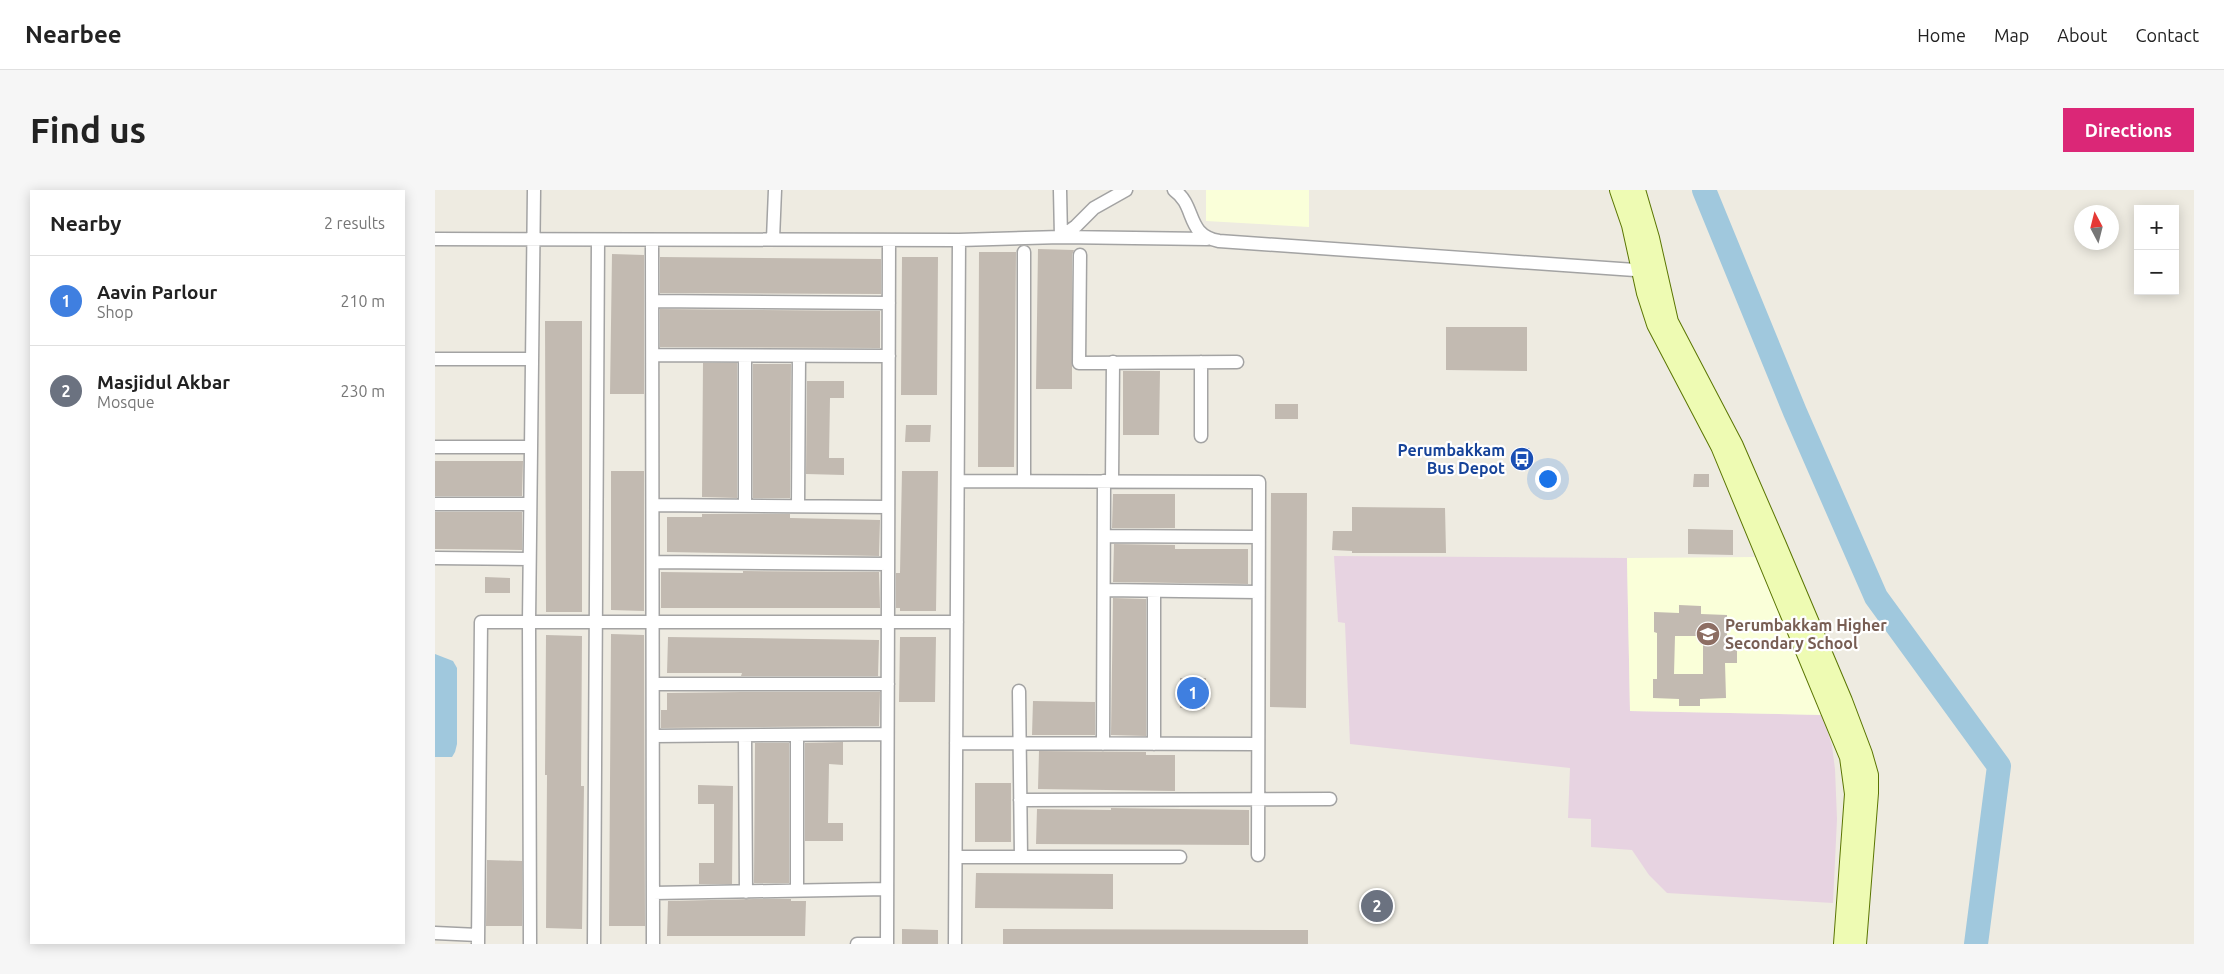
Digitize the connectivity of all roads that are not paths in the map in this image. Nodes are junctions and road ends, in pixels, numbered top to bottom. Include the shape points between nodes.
1 (534, 190) edge
2 (775, 190) edge
3 (1060, 190) edge
4 (1126, 190) edge
5 (1174, 190) edge
6 (1619, 190) edge
7 (1636, 190) edge
8 (1061, 237) junction
9 (435, 239) edge
10 (532, 239) junction
11 (1207, 239) junction
12 (598, 240) junction
13 (652, 240) junction
14 (773, 240) junction
15 (889, 240) junction
16 (959, 240) junction
17 (1024, 252) dead end
18 (1080, 255) dead end
19 (1649, 271) junction
20 (652, 301) junction
21 (889, 303) junction
22 (653, 355) junction
23 (745, 356) junction
24 (799, 356) junction
25 (889, 356) junction
26 (435, 359) edge
27 (531, 359) junction
28 (1113, 362) junction
29 (1201, 362) junction
30 (1237, 362) dead end
31 (1201, 436) dead end
32 (435, 447) edge
33 (530, 447) junction
34 (958, 480) junction
35 (1024, 481) junction
36 (1108, 481) junction
37 (435, 504) edge
38 (530, 504) junction
39 (653, 505) junction
40 (745, 506) junction
41 (798, 506) junction
42 (888, 507) junction
43 (1104, 536) junction
44 (1258, 537) junction
45 (435, 558) edge
46 (529, 559) junction
47 (654, 562) junction
48 (888, 564) junction
49 (1104, 590) junction
50 (1154, 591) junction
51 (1258, 592) junction
52 (529, 622) junction
53 (595, 622) junction
54 (654, 622) junction
55 (887, 622) junction
56 (957, 622) junction
57 (654, 684) junction
58 (887, 684) junction
59 (1019, 691) dead end
60 (887, 734) junction
61 (797, 735) junction
62 (653, 736) junction
63 (745, 736) junction
64 (956, 743) junction
65 (1020, 744) junction
66 (1103, 744) junction
67 (1154, 744) junction
68 (1258, 744) junction
69 (1258, 799) junction
70 (1330, 799) dead end
71 (1020, 800) junction
72 (1258, 855) dead end
73 (1021, 857) junction
74 (1180, 857) dead end
75 (956, 858) junction
76 (887, 890) junction
77 (797, 891) junction
78 (746, 892) junction
79 (653, 893) junction
80 (435, 933) edge
81 (478, 940) edge
82 (530, 944) edge
83 (594, 944) edge
84 (653, 944) edge
85 (857, 944) edge
86 (887, 944) edge
87 (955, 944) edge
88 (1843, 944) edge
89 (1857, 944) edge

1 - 10 street
2 - 14 street
3 - 8 street
4 - 8 street via 1094,208
5 - 11 street
6 - 19 street
7 - 19 street via 1650,238
8 - 11 street
8 - 16 street
9 - 10 street
10 - 12 street
10 - 27 street
11 - 19 street
12 - 13 street
12 - 53 street
13 - 14 street
13 - 20 street
14 - 15 street
15 - 16 street
15 - 21 street
16 - 34 street
17 - 35 street
18 - 28 street via 1079,363
19 - 88 street via 1656,324 1720,446 1849,758 1854,794
19 - 89 street via 1669,322 1734,446 1863,754 1869,775 1869,793
20 - 21 street
20 - 22 street
21 - 25 street
22 - 23 street
22 - 39 street
23 - 24 street
23 - 40 street
24 - 25 street
24 - 41 street
25 - 42 street
26 - 27 street
27 - 33 street
28 - 29 street
28 - 36 street
29 - 30 street
29 - 31 street
32 - 33 street
33 - 38 street
34 - 35 street
34 - 56 street
35 - 36 street
36 - 43 street
36 - 44 street via 1259,482
37 - 38 street
38 - 46 street
39 - 40 street
39 - 47 street
40 - 41 street
41 - 42 street
42 - 48 street
43 - 44 street
43 - 49 street
44 - 51 street
45 - 46 street
46 - 52 street
47 - 48 street
47 - 54 street
48 - 55 street
49 - 50 street
49 - 66 street
50 - 51 street
50 - 67 street
51 - 68 street
52 - 53 street
52 - 81 street via 481,622
52 - 82 street
53 - 54 street
53 - 83 street
54 - 55 street
54 - 57 street
55 - 56 street
55 - 58 street
56 - 64 street
57 - 58 street
57 - 62 street
58 - 60 street
59 - 65 street
60 - 61 street
60 - 76 street
61 - 63 street
61 - 77 street
62 - 63 street
62 - 79 street
63 - 78 street
64 - 65 street
64 - 75 street
65 - 66 street
65 - 71 street
66 - 67 street
67 - 68 street
68 - 69 street
69 - 70 street
69 - 71 street
69 - 72 street
71 - 73 street
73 - 74 street
73 - 75 street
75 - 87 street
76 - 77 street
76 - 86 street
77 - 78 street
78 - 79 street
79 - 84 street
80 - 81 street
85 - 86 street

